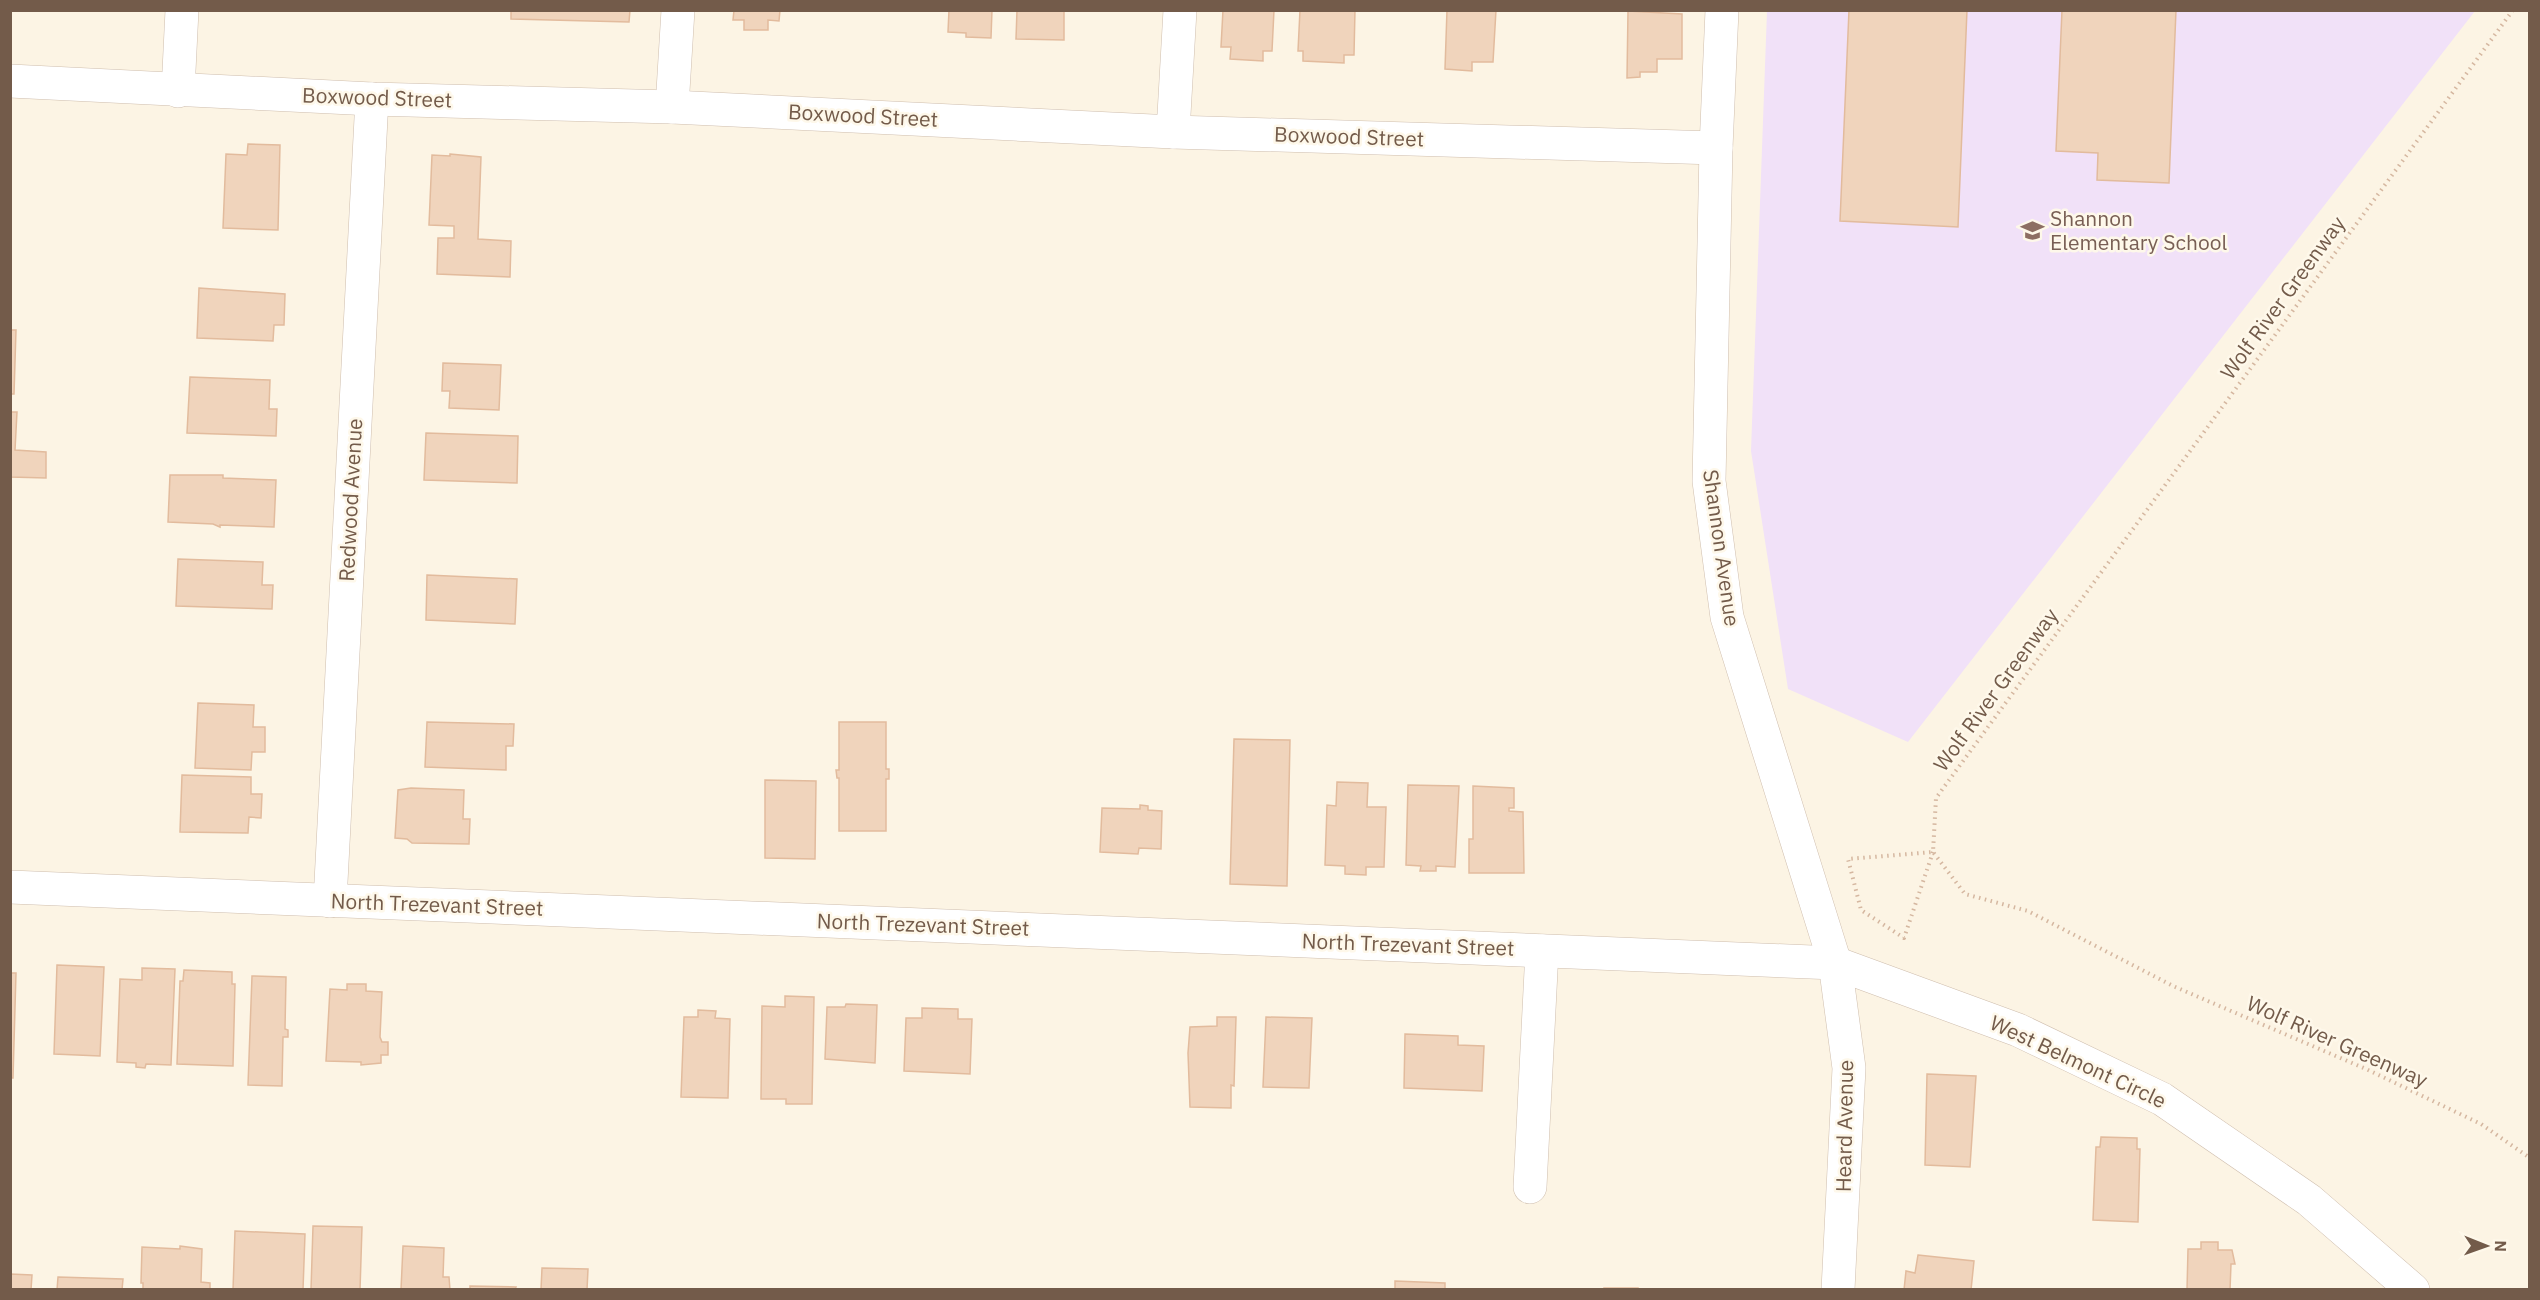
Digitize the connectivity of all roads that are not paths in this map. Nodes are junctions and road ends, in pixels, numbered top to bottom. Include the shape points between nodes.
1 (182, 10) edge
2 (678, 10) edge
3 (1180, 10) edge
4 (1722, 10) edge
5 (10, 81) edge
6 (178, 91) junction
7 (372, 99) junction
8 (672, 107) junction
9 (1173, 132) junction
10 (1716, 148) junction
11 (10, 887) edge
12 (330, 901) junction
13 (1542, 951) junction
14 (1835, 963) junction
15 (1530, 1187) dead end
16 (1838, 1290) edge
17 (2413, 1290) edge

1 - 6 street
2 - 8 street
3 - 9 street
4 - 10 street, Shannon Avenue
5 - 6 street, Boxwood Street
6 - 7 street, Boxwood Street
7 - 8 street, Boxwood Street
7 - 12 street, Redwood Avenue
8 - 9 street, Boxwood Street
9 - 10 street, Boxwood Street
10 - 14 street, Shannon Avenue via 1709,481 1726,617
11 - 12 street, North Trezevant Street
12 - 13 street, North Trezevant Street
13 - 14 street, North Trezevant Street
13 - 15 street
14 - 16 street, Heard Avenue via 1849,1068
14 - 17 street, West Belmont Circle via 2018,1030 2162,1099 2310,1200

